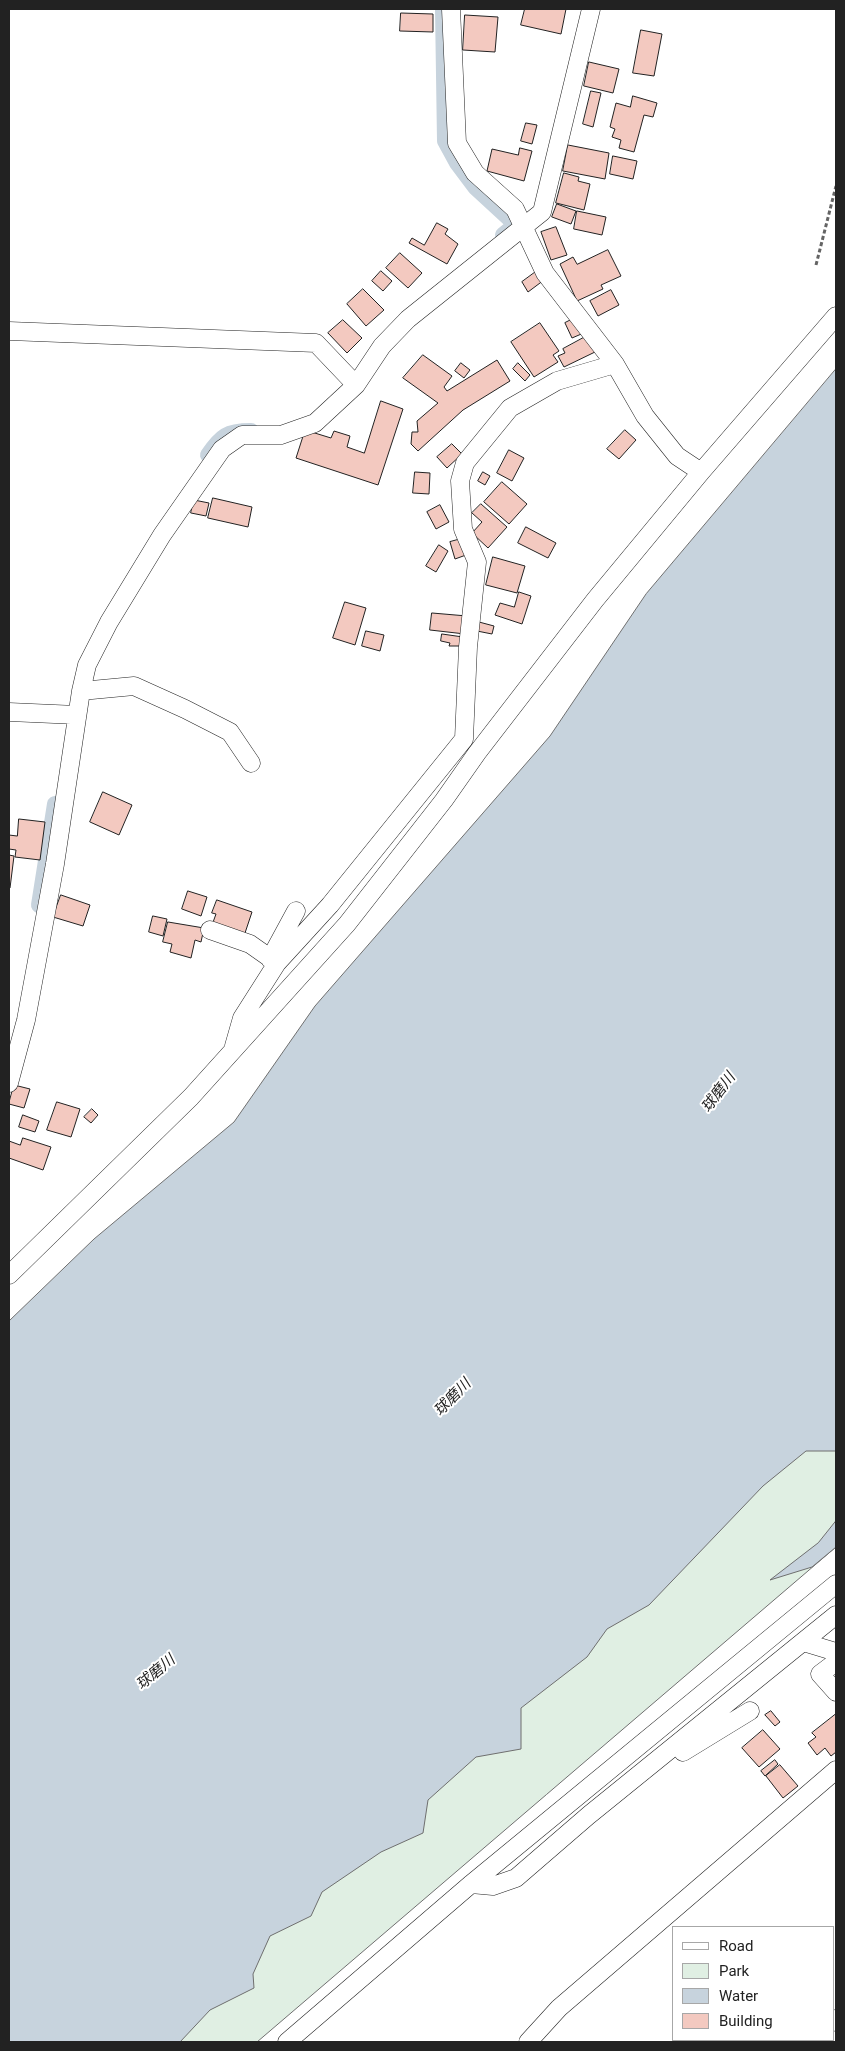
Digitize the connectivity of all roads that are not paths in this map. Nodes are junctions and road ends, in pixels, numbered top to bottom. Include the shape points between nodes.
1 (451, 9) edge
2 (591, 9) edge
3 (523, 228) junction
4 (836, 316) edge
5 (9, 331) edge
6 (614, 364) junction
7 (356, 385) junction
8 (701, 472) junction
9 (81, 690) junction
10 (9, 712) edge
11 (77, 715) junction
12 (251, 762) dead end
13 (296, 911) dead end
14 (210, 930) dead end
15 (274, 961) junction
16 (233, 1049) junction
17 (9, 1083) edge
18 (9, 1275) edge
19 (836, 1584) edge
20 (836, 1615) edge
21 (803, 1642) junction
22 (836, 1652) edge
23 (836, 1662) edge
24 (836, 1692) edge
25 (750, 1711) dead end
26 (670, 1750) junction
27 (836, 1770) edge
28 (470, 1884) junction
29 (537, 2039) edge
30 (287, 2042) edge

1 - 3 street via 457,143 475,172 515,209
2 - 3 street via 542,212
3 - 6 street via 545,272
3 - 7 street via 408,319 382,346
4 - 8 street
5 - 7 street via 316,343
6 - 8 street via 644,416 677,456
6 - 15 street via 557,381 510,408 465,463 460,481 463,529 477,562 468,647 464,739 330,905
7 - 9 street via 315,423 281,434 242,435 222,449 162,535 109,622 87,665
8 - 16 street via 595,600 347,924
9 - 11 street
9 - 12 street via 134,686 230,732
10 - 11 street
11 - 17 street via 54,874 26,1020
13 - 15 street
14 - 15 street via 250,944
15 - 16 street via 242,1018
16 - 18 street via 190,1096
19 - 28 street
20 - 21 street
21 - 22 street
21 - 26 street
23 - 24 street via 820,1674
25 - 26 street via 682,1753
26 - 28 street via 516,1878 493,1886
27 - 29 street via 559,2008
28 - 30 street

